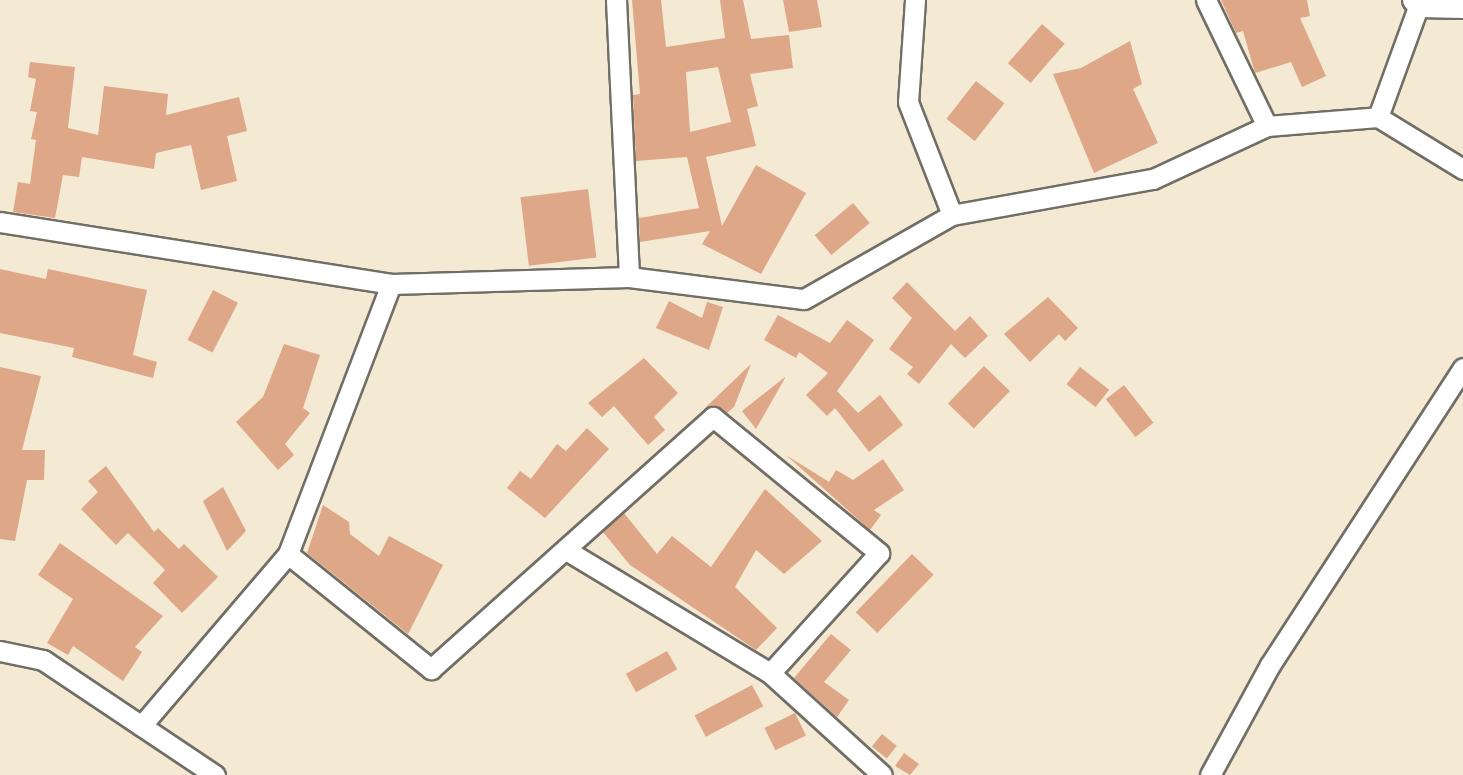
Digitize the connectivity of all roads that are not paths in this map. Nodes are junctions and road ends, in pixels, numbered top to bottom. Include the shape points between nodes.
1 (616, 0) edge
2 (915, 0) edge
3 (1206, 0) edge
4 (1415, 3) edge
5 (1463, 8) edge
6 (1378, 117) junction
7 (1268, 126) junction
8 (1463, 169) edge
9 (952, 215) junction
10 (0, 222) edge
11 (629, 277) junction
12 (391, 284) junction
13 (1463, 368) edge
14 (566, 550) junction
15 (288, 554) junction
16 (0, 651) edge
17 (770, 673) junction
18 (141, 726) junction
19 (215, 775) edge
20 (882, 775) edge
21 (1210, 775) edge

1 - 11 street
2 - 9 street via 908,102
3 - 7 street
4 - 5 street
4 - 6 street
6 - 7 street
6 - 8 street
7 - 9 street via 1153,179
9 - 11 street via 804,299
10 - 12 street
11 - 12 street
12 - 15 street
13 - 21 street via 1270,665
14 - 15 street via 431,669
14 - 17 street
14 - 17 street via 713,417 879,553
15 - 18 street
16 - 18 street via 43,660
17 - 20 street
18 - 19 street

